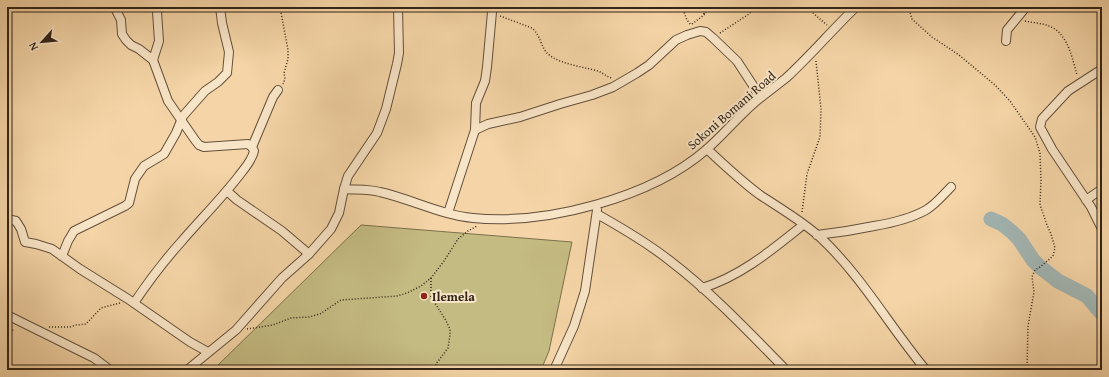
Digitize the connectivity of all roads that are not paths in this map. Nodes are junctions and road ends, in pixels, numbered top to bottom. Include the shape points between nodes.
1 (220, 7) edge
2 (398, 7) edge
3 (856, 7) edge
4 (1026, 7) edge
5 (115, 8) dead end
6 (156, 9) edge
7 (492, 10) edge
8 (1006, 40) dead end
9 (153, 60) junction
10 (1102, 69) edge
11 (278, 90) road end
12 (759, 98) junction
13 (181, 120) junction
14 (475, 130) junction
15 (252, 147) junction
16 (707, 149) junction
17 (951, 187) dead end
18 (344, 189) junction
19 (1102, 189) edge
20 (227, 191) junction
21 (1086, 200) junction
22 (598, 205) junction
23 (448, 213) junction
24 (597, 214) junction
25 (7, 219) edge
26 (802, 224) junction
27 (1102, 228) edge
28 (817, 235) junction
29 (309, 254) junction
30 (62, 256) junction
31 (717, 283) junction
32 (702, 288) junction
33 (713, 298) junction
34 (131, 301) junction
35 (7, 314) edge
36 (208, 352) junction
37 (110, 370) edge
38 (187, 370) edge
39 (554, 370) edge
40 (786, 370) edge
41 (926, 370) edge

1 - 13 street via 229,52 227,72 205,91
2 - 18 street via 397,64 386,109 377,133 348,176
3 - 12 street, Sokoni Bomani Road via 785,78
4 - 8 street via 1007,30
5 - 9 street via 126,40
6 - 9 street via 159,41
7 - 14 street via 490,53 485,81 476,103
9 - 13 street via 168,101
10 - 21 street via 1068,91 1040,123 1052,150
11 - 15 street
12 - 14 street via 737,61 706,32 700,31 676,40 649,65 626,80 592,96 488,124
12 - 16 street, Sokoni Bomani Road
13 - 15 street via 194,140 204,147 248,144
13 - 30 street via 164,154 144,166 135,179 129,203 74,231
14 - 23 street
15 - 20 street via 253,157
16 - 22 street, Sokoni Bomani Road via 676,171 646,187
16 - 26 street via 726,168
17 - 28 street via 927,210 901,221 836,234
18 - 23 street, Sokoni Bomani Road via 379,192
18 - 29 street via 339,213 331,229
19 - 21 street
20 - 29 street
20 - 34 street
21 - 27 street
22 - 23 street, Sokoni Bomani Road via 527,217 489,219
22 - 24 street
24 - 32 street via 640,239
24 - 39 street via 585,291 574,326
25 - 30 street via 16,221 25,242 45,246
26 - 28 street
26 - 31 street via 769,252
28 - 41 street via 861,282
29 - 36 street via 282,278 236,330
30 - 34 street
31 - 32 street
31 - 33 street
32 - 33 street
33 - 40 street
34 - 36 street
35 - 37 street via 94,358
36 - 38 street

